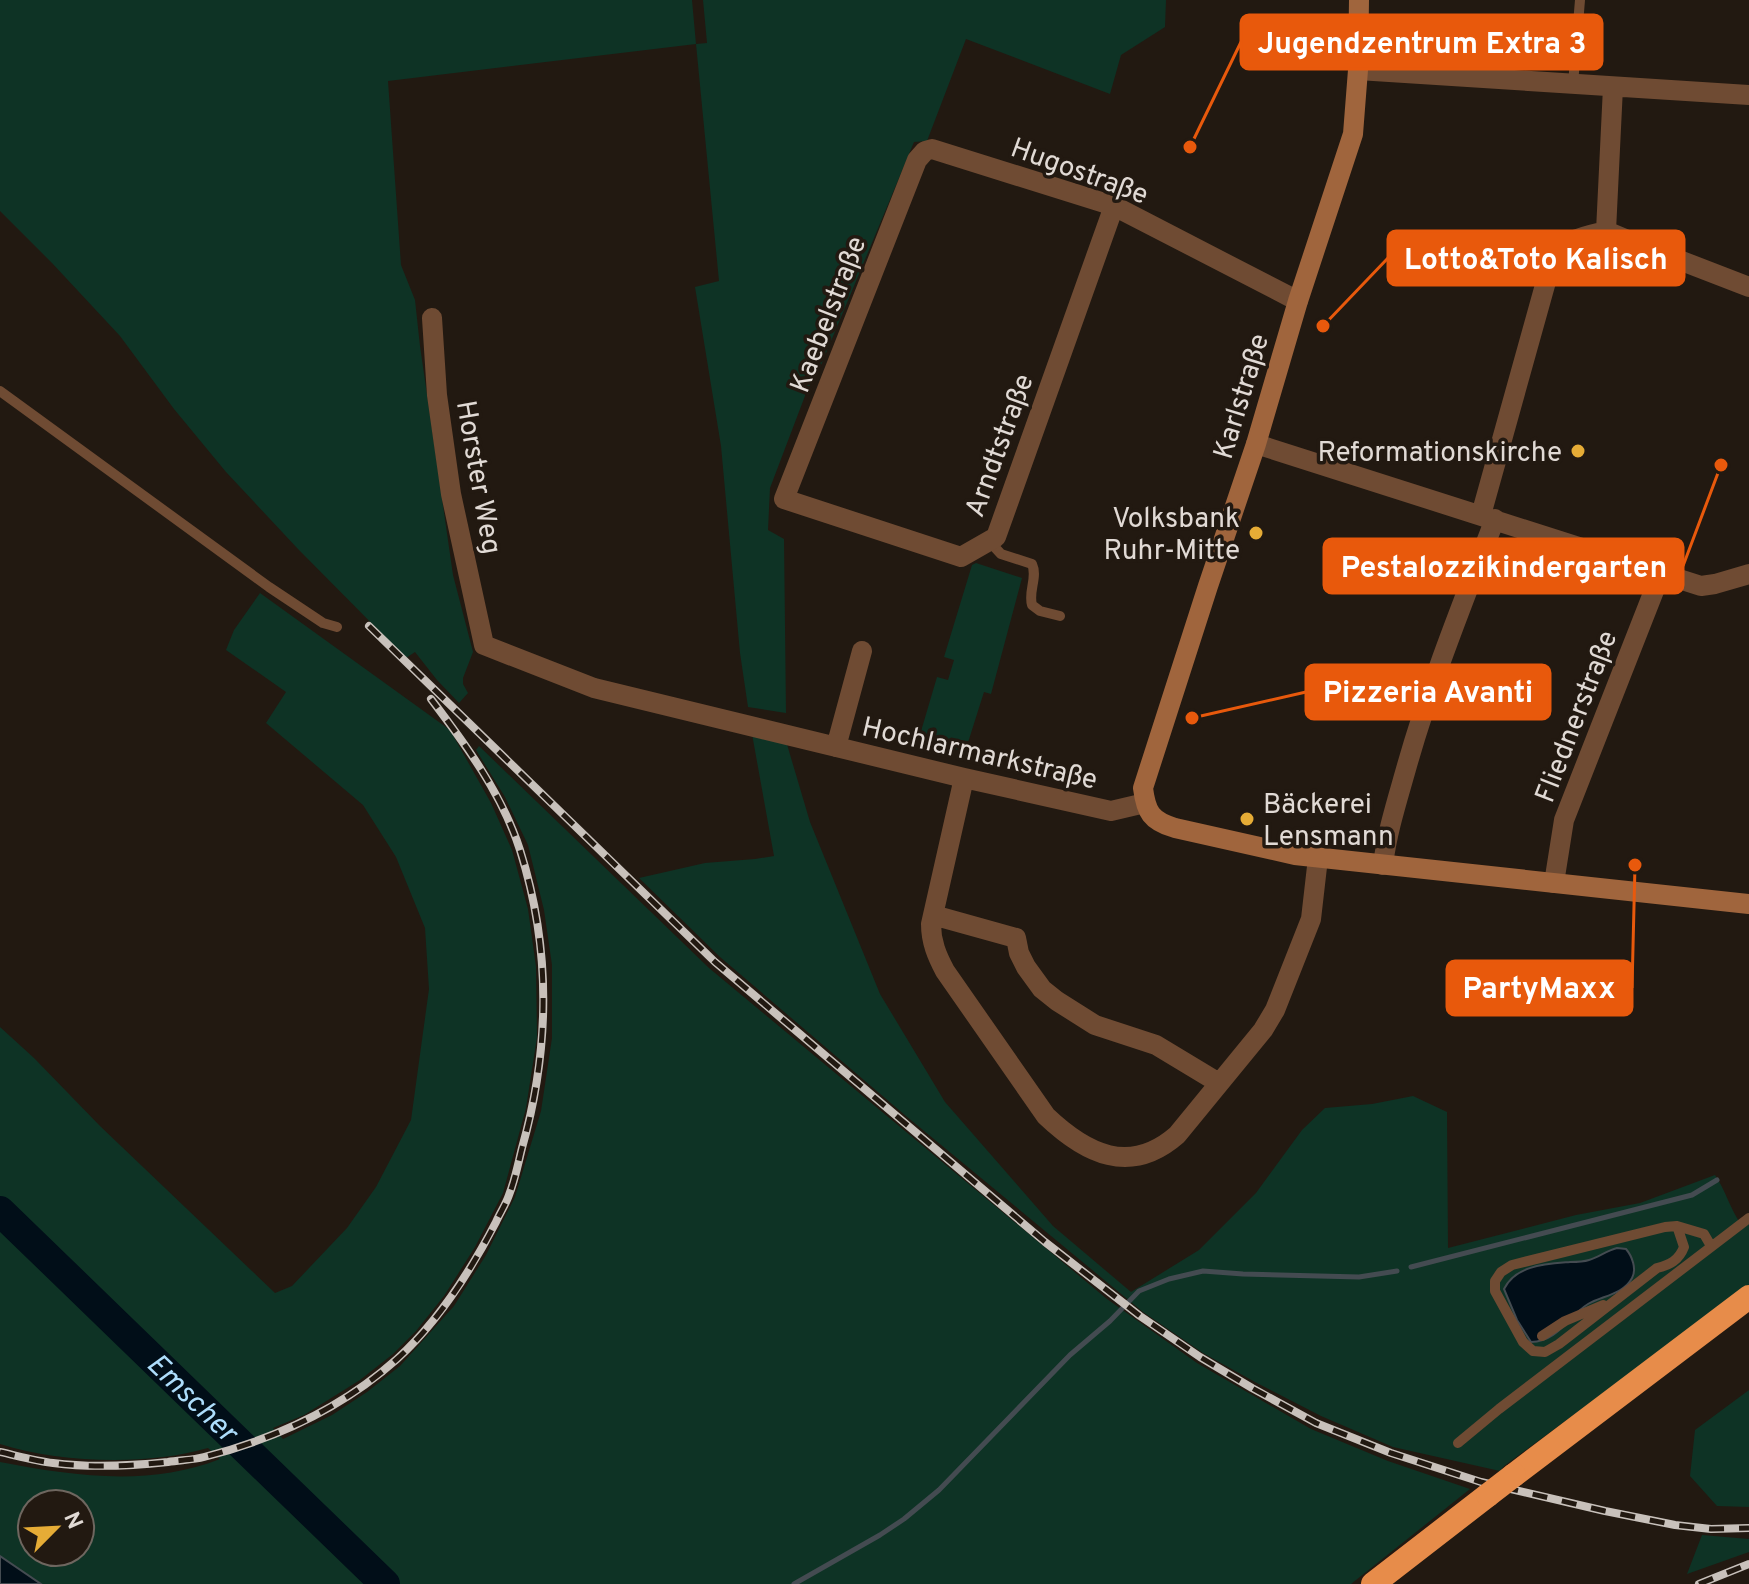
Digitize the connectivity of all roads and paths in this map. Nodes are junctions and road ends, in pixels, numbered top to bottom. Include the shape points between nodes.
1 (1359, 0) edge
2 (1580, 0) edge
3 (1358, 70) junction
4 (1573, 84) junction
5 (1613, 87) junction
6 (1749, 95) edge
7 (925, 151) joint
8 (1114, 206) junction
9 (1606, 231) junction
10 (1749, 287) edge
11 (1298, 301) junction
12 (432, 318) dead end
13 (0, 391) edge
14 (1256, 444) junction
15 (784, 499) joint
16 (1488, 517) junction
17 (989, 541) junction
18 (1661, 573) junction
19 (1749, 574) edge
20 (1060, 616) dead end
21 (337, 627) dead end
22 (484, 645) joint
23 (862, 651) dead end
24 (836, 747) junction
25 (964, 778) junction
26 (1145, 803) junction
27 (1318, 858) junction
28 (1383, 865) junction
29 (1554, 883) junction
30 (1749, 904) edge
31 (933, 915) junction
32 (1219, 1083) junction
33 (1749, 1218) edge
34 (1677, 1226) junction
35 (1711, 1246) junction
36 (1749, 1297) edge
37 (1620, 1298) junction
38 (1749, 1314) edge
39 (1542, 1336) dead end
40 (1458, 1443) dead end
41 (1522, 1477) junction
42 (1496, 1497) junction
43 (1373, 1584) edge
44 (1396, 1584) edge

1 - 3 street, Karlstraße
2 - 4 lane
3 - 4 street
3 - 11 street, Karlstraße via 1353,134
4 - 5 street
5 - 6 street
5 - 9 street
7 - 8 street, Hugostraße
7 - 15 street, Kaebelstraße via 917,160
8 - 11 street, Hugostraße
8 - 17 street, Arndtstraße via 996,537
9 - 10 street
9 - 16 street via 1570,240 1552,260
11 - 14 street, Karlstraße
12 - 22 street, Horster Weg via 451,494
13 - 21 lane via 269,587
14 - 16 street
14 - 26 street, Karlstraße via 1143,788
15 - 17 street, Arndtstraße via 961,557
16 - 18 street
16 - 28 street via 1417,732
17 - 20 lane via 1001,554 1032,564 1032,605
18 - 19 street via 1701,586
18 - 29 street, Fliednerstraße via 1564,820
22 - 24 street, Hochlarmarkstraße via 594,688
23 - 24 street
24 - 25 street, Hochlarmarkstraße
25 - 26 street, Hochlarmarkstraße via 1111,811
25 - 31 street
26 - 27 street via 1152,817 1165,825
27 - 28 street
27 - 32 street via 1311,919 1275,1010
28 - 29 street
29 - 30 street
31 - 32 street via 1016,938 1026,967 1057,1001 1095,1025 1156,1045
31 - 32 street via 931,935 945,971 1046,1116 1083,1144 1115,1157 1154,1152 1177,1135
33 - 35 lane
34 - 35 lane via 1704,1234
34 - 37 lane via 1684,1247 1680,1256
34 - 37 lane via 1512,1265 1495,1281 1495,1291 1533,1351 1545,1352 1559,1344
35 - 40 lane
36 - 41 highway
37 - 39 lane
38 - 41 highway
41 - 42 highway
42 - 43 highway
42 - 44 highway

